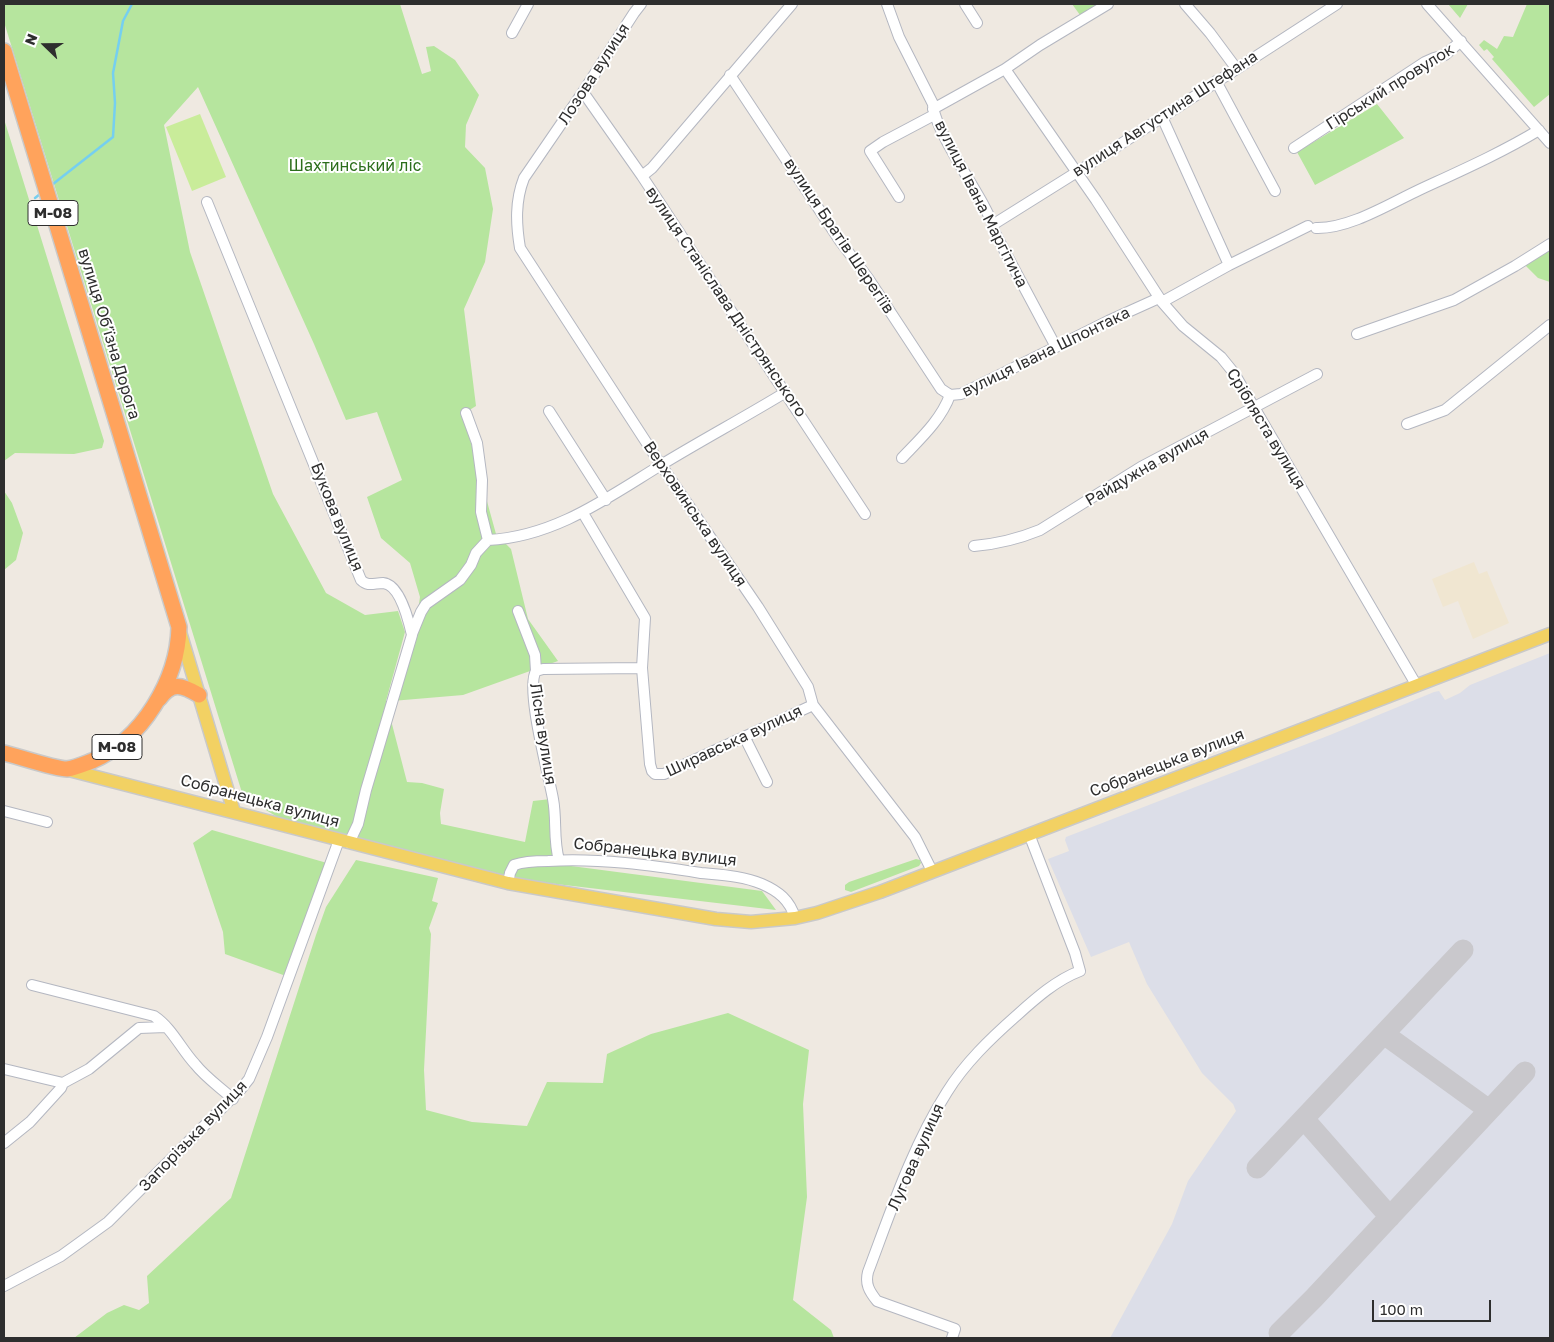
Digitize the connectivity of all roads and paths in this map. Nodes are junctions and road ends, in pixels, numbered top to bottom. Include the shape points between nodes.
1 (528, 4) edge
2 (626, 4) edge
3 (641, 4) edge
4 (792, 4) edge
5 (887, 4) edge
6 (965, 4) edge
7 (1108, 4) edge
8 (1185, 4) edge
9 (1337, 4) edge
10 (1427, 4) edge
11 (634, 13) junction
12 (977, 23) dead end
13 (512, 33) dead end
14 (1461, 42) junction
15 (4, 51) edge
16 (1236, 68) junction
17 (1005, 69) junction
18 (730, 75) junction
19 (1216, 81) junction
20 (583, 92) junction
21 (933, 112) junction
22 (1162, 117) junction
23 (1539, 130) junction
24 (1550, 144) edge
25 (546, 145) joint
26 (1294, 148) dead end
27 (1076, 172) junction
28 (642, 176) junction
29 (1275, 191) dead end
30 (900, 198) dead end
31 (207, 202) dead end
32 (994, 224) junction
33 (1550, 244) edge
34 (1229, 265) junction
35 (1160, 300) junction
36 (1550, 325) edge
37 (1357, 334) dead end
38 (1056, 347) junction
39 (1316, 374) dead end
40 (786, 392) junction
41 (950, 395) junction
42 (1254, 408) junction
43 (549, 411) dead end
44 (466, 413) dead end
45 (1408, 424) dead end
46 (902, 458) dead end
47 (662, 465) junction
48 (606, 500) junction
49 (583, 513) junction
50 (865, 514) dead end
51 (488, 540) junction
52 (974, 546) dead end
53 (518, 611) dead end
54 (421, 612) junction
55 (407, 613) junction
56 (179, 627) junction
57 (1550, 634) edge
58 (412, 635) junction
59 (642, 668) junction
60 (536, 671) junction
61 (1417, 686) junction
62 (199, 695) junction
63 (155, 704) junction
64 (813, 705) junction
65 (745, 738) junction
66 (4, 753) edge
67 (65, 769) junction
68 (768, 782) dead end
69 (4, 811) edge
70 (234, 812) junction
71 (47, 822) dead end
72 (1029, 834) junction
73 (344, 842) junction
74 (560, 860) junction
75 (932, 871) junction
76 (508, 883) junction
77 (795, 918) junction
78 (32, 985) dead end
79 (166, 1027) junction
80 (4, 1069) edge
81 (63, 1083) junction
82 (233, 1099) junction
83 (4, 1142) edge
84 (4, 1286) edge
85 (952, 1338) edge

1 - 13 street
2 - 11 street
3 - 11 street, Лозова вулиця
4 - 18 street
5 - 21 street, вулиця Івана Маргітича via 899,37 933,104
6 - 12 street
7 - 17 street
8 - 16 street
9 - 16 street, вулиця Августина Штефана
10 - 14 street
11 - 20 street, Лозова вулиця
14 - 23 street
14 - 26 street, Гірський провулок
15 - 56 highway, вулиця Обʼїзна Дорога / М-08
16 - 19 street, вулиця Августина Штефана
17 - 21 street
17 - 27 street, Срібляста вулиця
18 - 28 street
18 - 41 street, вулиця Братів Шерегіїв via 941,389
19 - 22 street, вулиця Августина Штефана
19 - 29 street
20 - 25 street, Лозова вулиця
20 - 28 street, вулиця Станіслава Дністрянського
21 - 30 street via 870,151
21 - 32 street, вулиця Івана Маргітича
22 - 27 street, вулиця Августина Штефана
22 - 34 street
23 - 24 street
23 - 34 street, вулиця Івана Шпонтака via 1508,149 1360,218 1333,227 1312,227
25 - 47 street, Верховинська вулиця via 519,190 517,221 520,248
27 - 32 street, вулиця Августина Штефана
27 - 35 street, Срібляста вулиця
28 - 40 street, вулиця Станіслава Дністрянського
31 - 55 street, Букова вулиця via 361,580 369,585 386,583 392,587
32 - 38 street, вулиця Івана Маргітича via 994,231
33 - 37 street via 1454,300
34 - 35 street, вулиця Івана Шпонтака
35 - 38 street, вулиця Івана Шпонтака
35 - 42 street, Срібляста вулиця via 1183,326 1226,363
36 - 45 street via 1445,410
38 - 41 street, вулиця Івана Шпонтака via 961,394
39 - 42 street, Райдужна вулиця
40 - 47 street
40 - 50 street, вулиця Станіслава Дністрянського
41 - 46 street, вулиця Івана Шпонтака via 938,418
42 - 52 street, Райдужна вулиця via 1141,466 1040,530 1022,538
42 - 61 street, Срібляста вулиця
43 - 48 street
44 - 51 street via 476,443 482,480 481,512
47 - 48 street
47 - 64 street, Верховинська вулиця via 789,656 808,687
48 - 49 street
49 - 51 street via 513,539
49 - 59 street via 645,618
51 - 54 street via 460,580 426,604
53 - 60 street, Лісна вулиця via 535,655
54 - 55 street
54 - 58 street
55 - 58 street, Букова вулиця
56 - 62 main road, вулиця Обʼїзна Дорога
56 - 63 highway, вулиця Обʼїзна Дорога / М-08 via 176,653
57 - 61 main road, Собранецька вулиця
58 - 73 street, Букова вулиця via 358,824
59 - 60 street
59 - 65 street, Ширавська вулиця via 650,764 655,774 664,774
60 - 74 street, Лісна вулиця via 533,690 554,801 556,848
61 - 72 main road, Собранецька вулиця
62 - 63 highway via 176,686 167,690
62 - 70 main road, вулиця Обʼїзна Дорога
63 - 67 highway, вулиця Обʼїзна Дорога / М-08 via 135,732 113,750 82,766
64 - 65 street, Ширавська вулиця
64 - 75 street, Верховинська вулиця via 915,837
65 - 68 street
66 - 67 highway, Собранецька вулиця
67 - 70 main road, Собранецька вулиця
69 - 71 street
70 - 73 main road, Собранецька вулиця
72 - 75 main road, Собранецька вулиця
72 - 85 street, Лугова вулиця via 1076,953 1080,971 1037,997 988,1041 948,1090 909,1167 866,1281 877,1301 955,1329
73 - 76 main road, Собранецька вулиця
73 - 82 street, Запорізька вулиця via 249,1079
74 - 76 street, Собранецька вулиця via 514,865
74 - 77 street, Собранецька вулиця via 647,866 754,881 783,897
75 - 77 main road, Собранецька вулиця via 855,901
76 - 77 main road, Собранецька вулиця via 716,919 751,922
78 - 79 street via 154,1016
79 - 81 street via 139,1028 89,1069
79 - 82 street via 209,1080
80 - 81 street
81 - 83 street via 30,1122
82 - 84 street, Запорізька вулиця via 108,1222 60,1256

